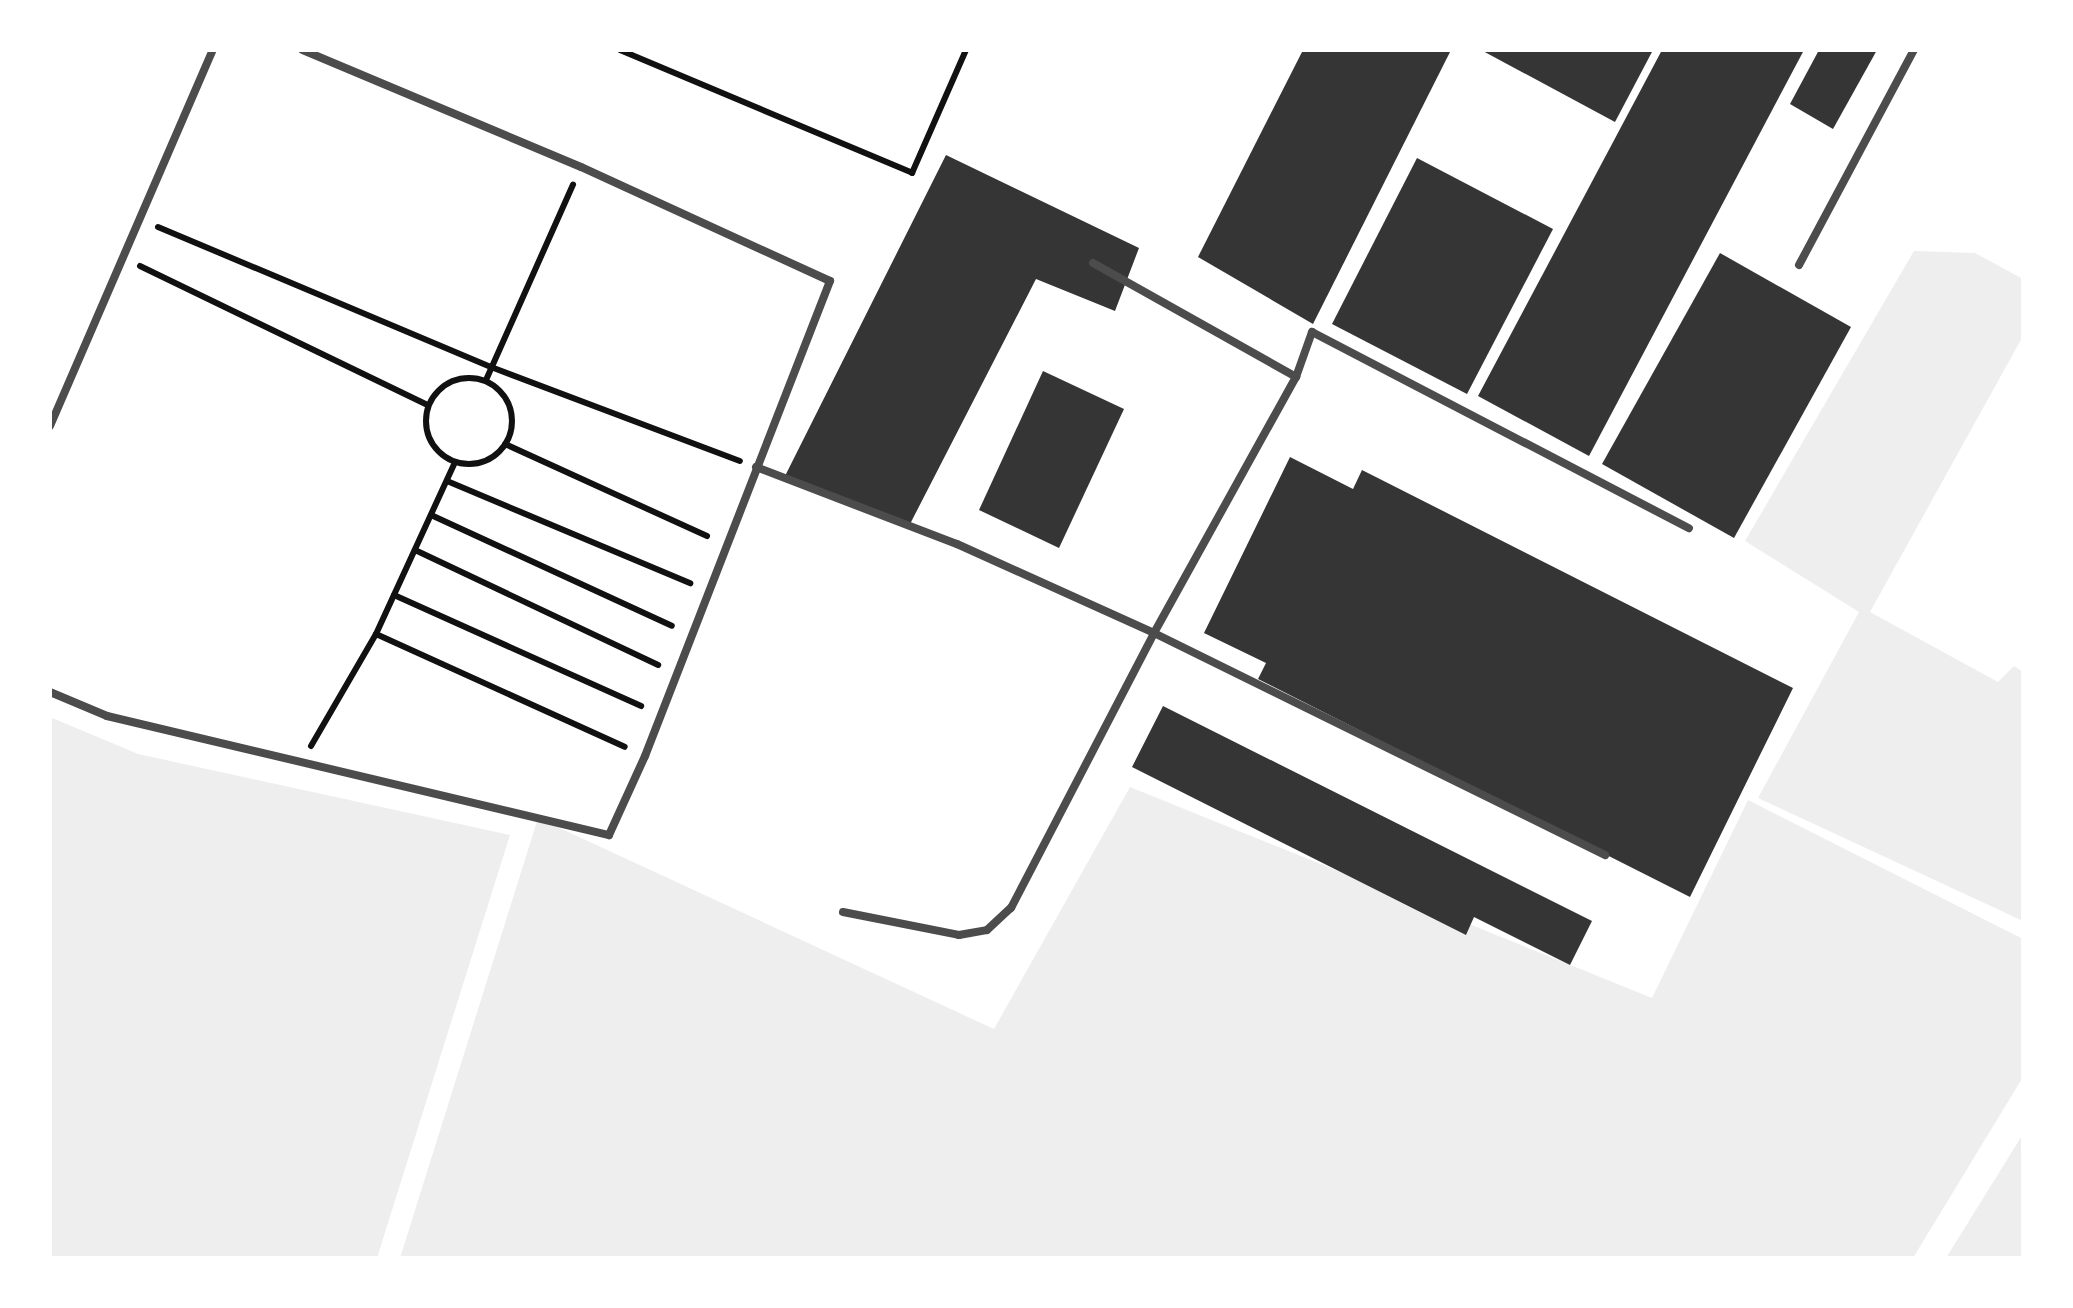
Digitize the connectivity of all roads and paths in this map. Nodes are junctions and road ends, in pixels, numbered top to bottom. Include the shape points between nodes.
1 (213, 50) edge
2 (303, 50) edge
3 (620, 50) edge
4 (966, 50) edge
5 (1914, 50) edge
6 (638, 54) edge
7 (581, 167) junction
8 (142, 220) junction
9 (125, 259) junction
10 (1093, 262) dead end
11 (1799, 265) dead end
12 (492, 367) junction
13 (1296, 377) junction
14 (486, 380) junction
15 (428, 405) junction
16 (50, 426) edge
17 (505, 444) junction
18 (455, 462) junction
19 (756, 467) junction
20 (446, 481) junction
21 (431, 515) junction
22 (1689, 528) dead end
23 (727, 544) junction
24 (415, 550) junction
25 (709, 591) junction
26 (394, 596) junction
27 (1154, 633) junction
28 (376, 634) junction
29 (692, 635) junction
30 (677, 674) junction
31 (50, 692) edge
32 (660, 715) junction
33 (645, 756) junction
34 (302, 763) junction
35 (1605, 855) dead end
36 (843, 912) dead end

1 - 8 lane
2 - 7 lane
3 - 6 path
4 - 6 path via 912,173
5 - 11 lane
7 - 12 path
7 - 19 lane via 830,281
8 - 9 lane
8 - 12 path
9 - 15 path
9 - 16 lane
10 - 13 lane
12 - 14 path
12 - 19 path
13 - 22 lane via 1312,332
13 - 27 lane
14 - 15 path via 459,378
14 - 17 path via 511,408
15 - 18 path via 434,446
17 - 18 path via 484,462
17 - 23 path
18 - 20 path
19 - 23 lane
19 - 27 lane via 957,544
20 - 21 path
20 - 25 path
21 - 24 path
21 - 29 path
23 - 25 lane
24 - 26 path
24 - 30 path
25 - 29 lane
26 - 28 path
26 - 32 path
27 - 35 lane
27 - 36 lane via 1011,908 988,930 958,936
28 - 33 path
28 - 34 path
29 - 30 lane
30 - 32 lane
31 - 34 lane via 107,716
32 - 33 lane
33 - 34 lane via 609,835

